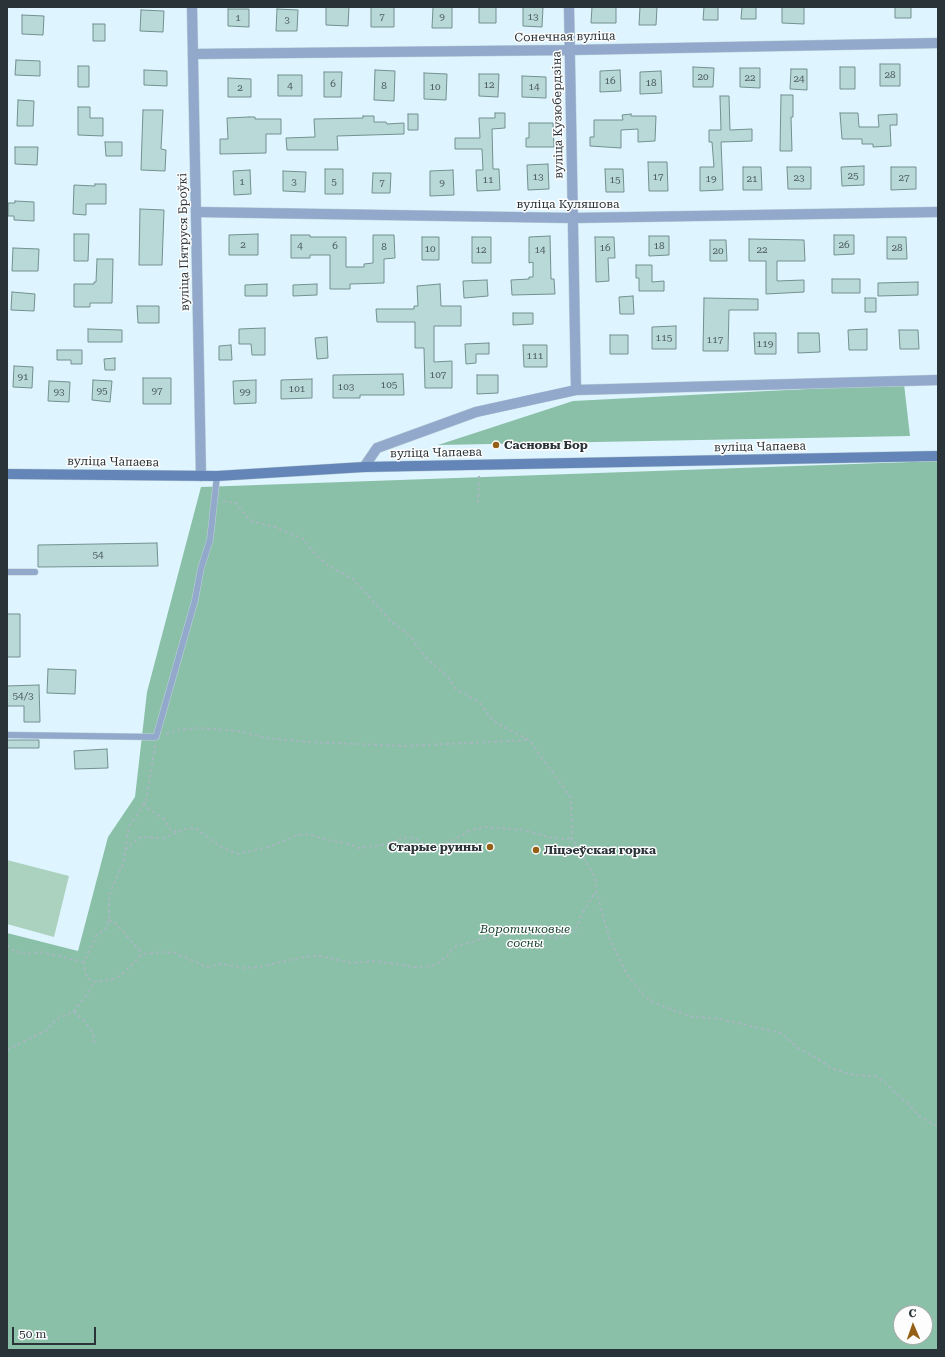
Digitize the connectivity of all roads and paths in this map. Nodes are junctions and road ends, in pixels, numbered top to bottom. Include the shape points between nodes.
1 (192, 7) edge
2 (569, 7) edge
3 (938, 43) edge
4 (570, 50) junction
5 (193, 54) junction
6 (197, 212) junction
7 (938, 212) edge
8 (573, 218) junction
9 (938, 380) edge
10 (576, 390) junction
11 (938, 456) edge
12 (479, 465) junction
13 (364, 467) junction
14 (7, 474) edge
15 (201, 476) junction
16 (217, 476) junction
17 (216, 500) junction
18 (478, 504) dead end
19 (7, 572) edge
20 (35, 572) dead end
21 (7, 735) edge
22 (156, 737) junction
23 (528, 740) junction
24 (144, 803) junction
25 (178, 832) junction
26 (572, 838) junction
27 (125, 850) junction
28 (596, 890) junction
29 (109, 920) junction
30 (7, 945) edge
31 (143, 954) junction
32 (84, 962) junction
33 (94, 982) junction
34 (74, 1011) junction
35 (94, 1043) dead end
36 (7, 1050) edge
37 (938, 1126) edge

1 - 5 street, вуліца Пятруся Броўкі
2 - 4 street, вуліца Кузюбердзіна
3 - 4 street, Сонечная вуліца
4 - 5 street, Сонечная вуліца
4 - 8 street, вуліца Кузюбердзіна
5 - 6 street, вуліца Пятруся Броўкі
6 - 8 street, вуліца Куляшова
6 - 15 street, вуліца Пятруся Броўкі
7 - 8 street, вуліца Куляшова
8 - 10 street, вуліца Кузюбердзіна
9 - 10 street
10 - 13 street via 476,412 377,448
11 - 12 main road, вуліца Чапаева
12 - 13 main road, вуліца Чапаева
12 - 18 path
13 - 16 main road, вуліца Чапаева
14 - 15 main road, вуліца Чапаева
15 - 16 main road, вуліца Чапаева
16 - 17 lane
17 - 22 lane via 210,540 195,600
17 - 23 path via 236,503 250,521 275,527 303,539 327,565 353,579 390,620 412,637 425,657 447,676 455,688 480,703 493,720
19 - 20 lane
21 - 22 lane
22 - 23 path via 178,730 199,728 309,742 404,746
22 - 24 path via 147,798
23 - 26 path via 571,798
24 - 25 path via 164,819 170,829
24 - 27 path via 129,826
25 - 26 path via 195,828 223,848 238,854 268,848 306,834 358,848 409,838 419,840 430,849 436,850 471,830 485,827 524,830 563,839
25 - 27 path via 164,838 140,837
26 - 28 path via 592,870
27 - 29 path via 123,864 109,895
28 - 31 path via 574,931 556,938 528,933 495,935 454,947 435,965 425,967 415,968 374,961 353,963 320,956 259,967 244,968 223,964 211,967 175,953
28 - 37 path via 615,950 626,973 645,997 690,1016 720,1019 781,1033 798,1048 831,1068 853,1075 875,1076 920,1117
29 - 31 path via 116,924
29 - 32 path via 106,928 96,936
30 - 32 path via 14,951 26,954 40,952
31 - 33 path via 120,976
32 - 33 path via 86,976
33 - 34 path
34 - 35 path via 90,1028
34 - 36 path via 55,1020 46,1030

